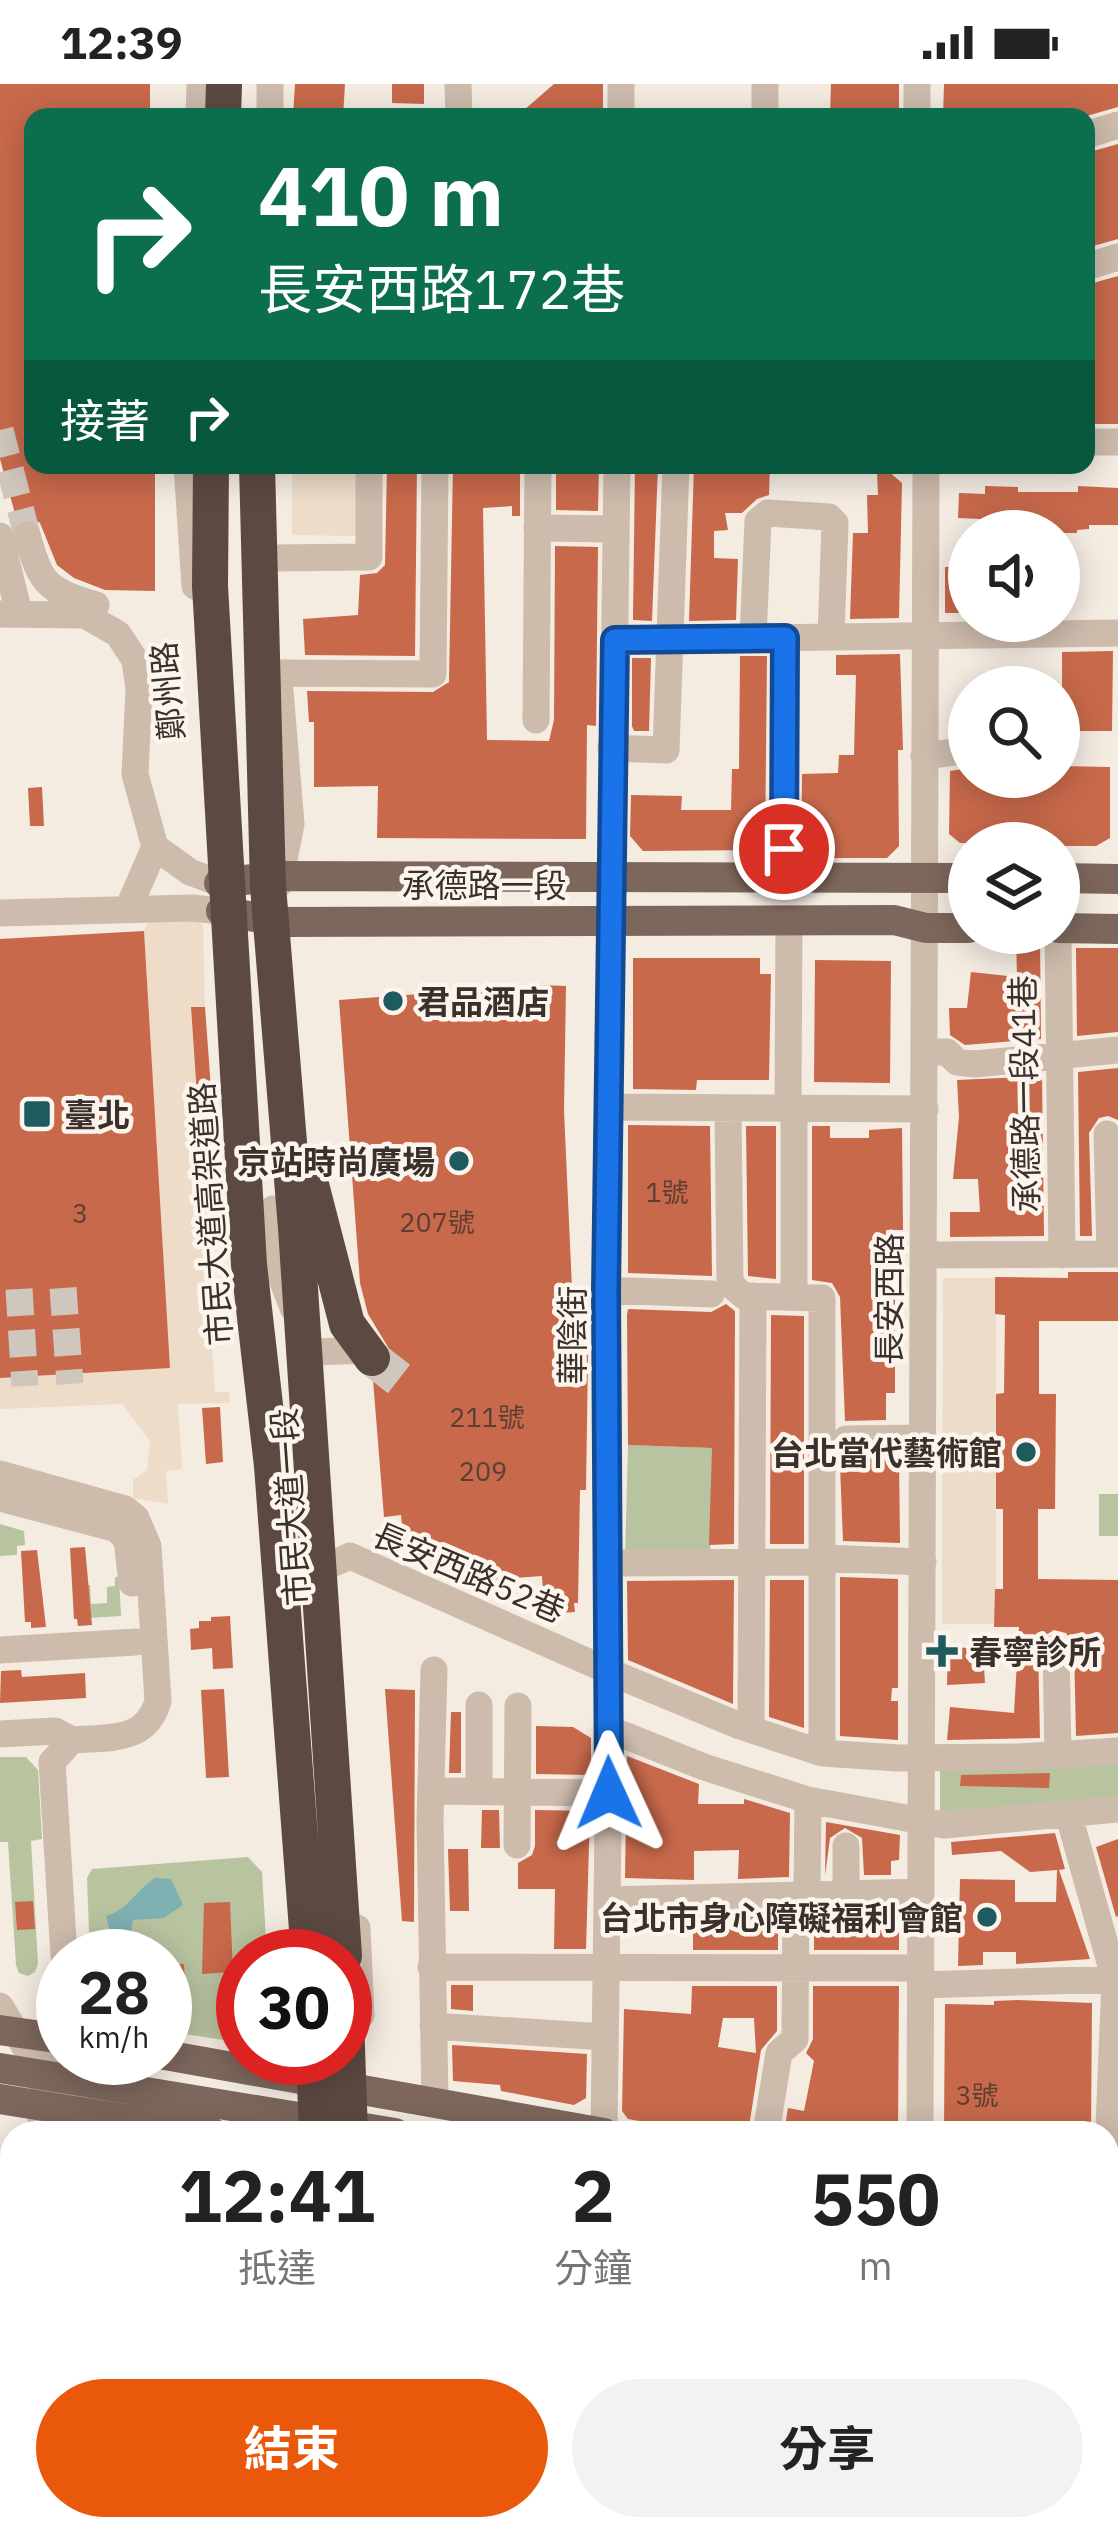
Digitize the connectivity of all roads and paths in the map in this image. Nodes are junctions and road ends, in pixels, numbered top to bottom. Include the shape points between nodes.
1 (188, 474) edge
2 (211, 474) edge
3 (234, 474) edge
4 (257, 474) edge
5 (274, 474) edge
6 (369, 474) edge
7 (435, 474) edge
8 (538, 474) edge
9 (617, 474) edge
10 (676, 474) edge
11 (926, 474) edge
12 (537, 528) junction
13 (616, 529) junction
14 (14, 536) edge
15 (283, 550) junction
16 (6, 620) edge
17 (1118, 633) edge
18 (926, 635) junction
19 (831, 637) junction
20 (753, 638) junction
21 (785, 638) junction
22 (667, 639) junction
23 (615, 640) junction
24 (279, 673) junction
25 (139, 688) junction
26 (536, 720) dead end
27 (611, 748) junction
28 (948, 753) edge
29 (924, 756) junction
30 (155, 847) junction
31 (925, 878) junction
32 (948, 878) edge
33 (1080, 878) edge
34 (609, 879) junction
35 (782, 879) junction
36 (1118, 879) edge
37 (273, 881) junction
38 (220, 897) junction
39 (128, 909) junction
40 (0, 913) edge
41 (610, 920) junction
42 (789, 920) junction
43 (282, 922) junction
44 (926, 928) junction
45 (948, 928) edge
46 (1118, 929) edge
47 (1080, 930) edge
48 (1059, 954) edge
49 (1118, 1050) edge
50 (925, 1052) junction
51 (1058, 1055) junction
52 (609, 1107) junction
53 (728, 1108) junction
54 (925, 1109) junction
55 (794, 1110) junction
56 (1107, 1134) dead end
57 (274, 1209) dead end
58 (1114, 1254) edge
59 (1062, 1255) junction
60 (924, 1256) junction
61 (276, 1262) junction
62 (606, 1290) junction
63 (711, 1294) dead end
64 (748, 1296) junction
65 (808, 1297) junction
66 (369, 1354) joint
67 (315, 1360) junction
68 (252, 1368) junction
69 (923, 1438) junction
70 (846, 1439) dead end
71 (310, 1465) junction
72 (272, 1466) junction
73 (0, 1474) edge
74 (0, 1498) edge
75 (267, 1522) junction
76 (327, 1523) junction
77 (823, 1558) junction
78 (751, 1562) junction
79 (923, 1562) junction
80 (610, 1563) junction
81 (330, 1565) junction
82 (275, 1604) junction
83 (334, 1604) junction
84 (136, 1642) junction
85 (1056, 1648) dead end
86 (0, 1650) edge
87 (338, 1657) junction
88 (280, 1662) junction
89 (434, 1670) dead end
90 (610, 1672) junction
91 (479, 1705) dead end
92 (518, 1706) dead end
93 (314, 1719) junction
94 (609, 1729) junction
95 (751, 1729) junction
96 (141, 1731) junction
97 (0, 1734) edge
98 (72, 1739) junction
99 (0, 1746) edge
100 (1118, 1751) edge
101 (822, 1753) junction
102 (1058, 1756) junction
103 (922, 1757) junction
104 (52, 1762) junction
105 (433, 1791) junction
106 (478, 1792) junction
107 (518, 1792) junction
108 (609, 1793) junction
109 (808, 1800) junction
110 (1118, 1809) edge
111 (1069, 1816) junction
112 (922, 1820) junction
113 (323, 1828) dead end
114 (517, 1845) dead end
115 (846, 1846) dead end
116 (846, 1892) junction
117 (921, 1892) junction
118 (801, 1893) junction
119 (607, 1900) junction
120 (62, 1929) edge
121 (304, 1929) edge
122 (304, 1929) edge
123 (342, 1929) edge
124 (431, 1967) junction
125 (605, 1969) junction
126 (797, 1969) junction
127 (921, 1976) junction
128 (1116, 1979) edge
129 (5, 2022) edge
130 (433, 2026) junction
131 (36, 2031) edge
132 (605, 2037) junction
133 (0, 2068) edge
134 (311, 2085) edge
135 (356, 2085) edge
136 (362, 2085) edge
137 (365, 2089) junction
138 (0, 2099) edge
139 (435, 2102) junction
140 (42, 2104) edge
141 (142, 2121) edge
142 (233, 2121) edge
143 (312, 2121) edge
144 (368, 2121) edge
145 (369, 2121) edge
146 (539, 2121) edge
147 (604, 2121) edge
148 (768, 2121) edge
149 (920, 2121) edge
150 (1109, 2121) edge

1 - 38 street, 鄭州路
2 - 72 highway, 市民大道高架道路, bridge via 210,586 249,1265
3 - 61 highway via 231,655
4 - 37 highway, bridge
5 - 15 street
6 - 15 street via 368,557
7 - 24 street via 433,674
8 - 12 street
9 - 13 street, 華陰街
10 - 22 street
11 - 18 street, 長安西路
12 - 13 street
12 - 26 street
13 - 23 street, 華陰街
14 - 16 street
14 - 25 street via 45,584 121,618 141,637 149,681
15 - 24 street
16 - 25 street via 85,615 103,622 128,645
17 - 18 street
18 - 19 street
18 - 29 street, 長安西路
19 - 20 street via 835,523 768,513 758,521
19 - 21 street
20 - 21 street
20 - 22 street
21 - 35 street
22 - 23 street
22 - 27 street via 666,750
23 - 27 street, 華陰街
24 - 37 street via 291,824
25 - 30 street via 135,774
27 - 34 street, 華陰街
28 - 29 street
29 - 31 street, 長安西路
30 - 38 street
30 - 39 street
31 - 32 main road, 承德路一段
31 - 35 main road, 承德路一段
31 - 44 street, 長安西路
33 - 36 main road
34 - 35 main road, 承德路一段
34 - 37 main road, 承德路一段
34 - 41 street, 華陰街
37 - 38 main road, 承德路一段
37 - 43 street, 市民大道一段
37 - 66 highway, bridge via 294,941 310,1180 347,1324
37 - 71 highway, bridge
38 - 39 street, 承德路一段
38 - 43 main road, 承德路一段
38 - 68 street, 市民大道一段
39 - 40 street, 承德路一段
41 - 42 main road, 承德路一段
41 - 43 main road, 承德路一段
41 - 52 street, 華陰街
42 - 44 main road, 承德路一段 via 894,920
42 - 55 street
43 - 67 street, 市民大道一段
44 - 45 main road, 承德路一段
44 - 50 street, 長安西路
46 - 47 main road
48 - 51 street, 承德路一段41巷
49 - 51 street
50 - 51 street via 975,1064
50 - 54 street, 長安西路
51 - 59 street, 承德路一段41巷
52 - 53 street
52 - 62 street, 華陰街
53 - 55 street
53 - 64 street via 730,1284
54 - 55 street
54 - 60 street, 長安西路
55 - 65 street
56 - 58 street
57 - 61 street
58 - 59 street
59 - 60 street
60 - 69 street, 長安西路
61 - 67 street
61 - 68 street
61 - 71 highway, bridge
61 - 72 highway, bridge
62 - 63 street
62 - 80 street, 華陰街
64 - 65 street
64 - 78 street
65 - 77 street
66 - 67 street
67 - 76 street, 市民大道一段
68 - 75 street, 市民大道一段
69 - 70 street
69 - 79 street, 長安西路
71 - 123 highway, bridge
72 - 121 highway, 市民大道高架道路, bridge
73 - 96 street via 111,1503 144,1531 158,1701
74 - 84 street via 117,1529 130,1554
75 - 76 street via 296,1542
75 - 82 street, 市民大道一段
76 - 81 street, 市民大道一段
77 - 78 street
77 - 79 street
77 - 101 street
78 - 80 street
78 - 95 street
79 - 103 street, 長安西路
80 - 90 street, 華陰街
81 - 83 street, 市民大道一段
81 - 90 street, 長安西路52巷 via 350,1556
82 - 83 street via 300,1588
82 - 88 street, 市民大道一段
83 - 87 street, 市民大道一段
84 - 86 street
84 - 96 street
85 - 102 street
87 - 93 street
87 - 137 street, 市民大道一段
88 - 93 street
88 - 122 street, 市民大道一段
89 - 105 street
90 - 94 street, 華陰街
90 - 95 street, 長安西路52巷
91 - 106 street
92 - 107 street
93 - 113 street
94 - 108 street, 華陰街
94 - 109 street
95 - 101 street, 長安西路52巷
96 - 98 street
97 - 98 street via 55,1731
98 - 104 street
99 - 104 street via 33,1744
100 - 102 street, 長安西路52巷
101 - 103 street, 長安西路52巷
102 - 103 street, 長安西路52巷
103 - 112 street, 長安西路
104 - 120 street
105 - 106 street
105 - 124 street
106 - 107 street
107 - 108 street
107 - 114 street
108 - 119 street, 華陰街
109 - 112 street
109 - 118 street
110 - 111 street
111 - 112 street
111 - 128 street
112 - 117 street, 長安西路
115 - 116 street
116 - 117 street
116 - 118 street
117 - 127 street, 長安西路
118 - 119 street
118 - 126 street
119 - 125 street, 華陰街
124 - 125 street
124 - 130 street
125 - 126 street
125 - 132 street, 華陰街
126 - 127 street
126 - 148 street via 796,2039 779,2053
127 - 128 street
127 - 149 street, 長安西路
128 - 150 street
129 - 131 main road
129 - 140 street
130 - 132 street
130 - 139 street
132 - 147 street, 華陰街
133 - 140 main road
134 - 143 highway, bridge
135 - 137 main road
136 - 144 highway, bridge
137 - 139 main road
137 - 145 street, 市民大道一段
138 - 140 main road
139 - 146 main road
140 - 141 main road
140 - 142 main road

